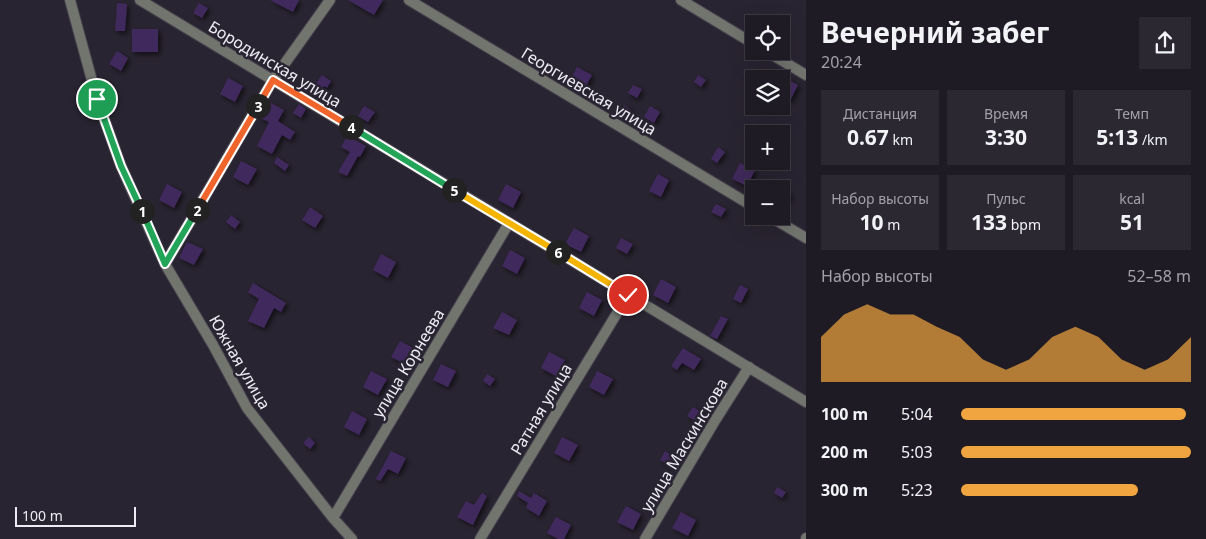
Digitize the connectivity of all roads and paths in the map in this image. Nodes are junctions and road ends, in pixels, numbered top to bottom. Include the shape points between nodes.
1 (70, 0) edge
2 (140, 0) edge
3 (330, 0) edge
4 (409, 0) edge
5 (681, 0) edge
6 (745, 39) edge
7 (781, 60) edge
8 (806, 75) edge
9 (273, 80) junction
10 (745, 202) edge
11 (509, 223) junction
12 (784, 225) edge
13 (806, 238) edge
14 (165, 264) junction
15 (628, 295) junction
16 (748, 367) junction
17 (806, 402) edge
18 (333, 518) junction
19 (352, 539) edge
20 (480, 539) edge
21 (645, 539) edge

1 - 14 street, Южная улица via 97,99 121,166
2 - 9 street, Бородинская улица
3 - 9 street
4 - 10 street, Георгиевская улица
5 - 6 street
7 - 8 street
9 - 11 street, Бородинская улица
9 - 14 street
11 - 15 street, Бородинская улица
11 - 18 street, улица Корнеева
12 - 13 street
14 - 18 street, Южная улица via 246,408
15 - 16 street, Бородинская улица
15 - 20 street, Ратная улица
16 - 17 street, Бородинская улица
16 - 21 street, улица Маскинскова
18 - 19 street, Южная улица

